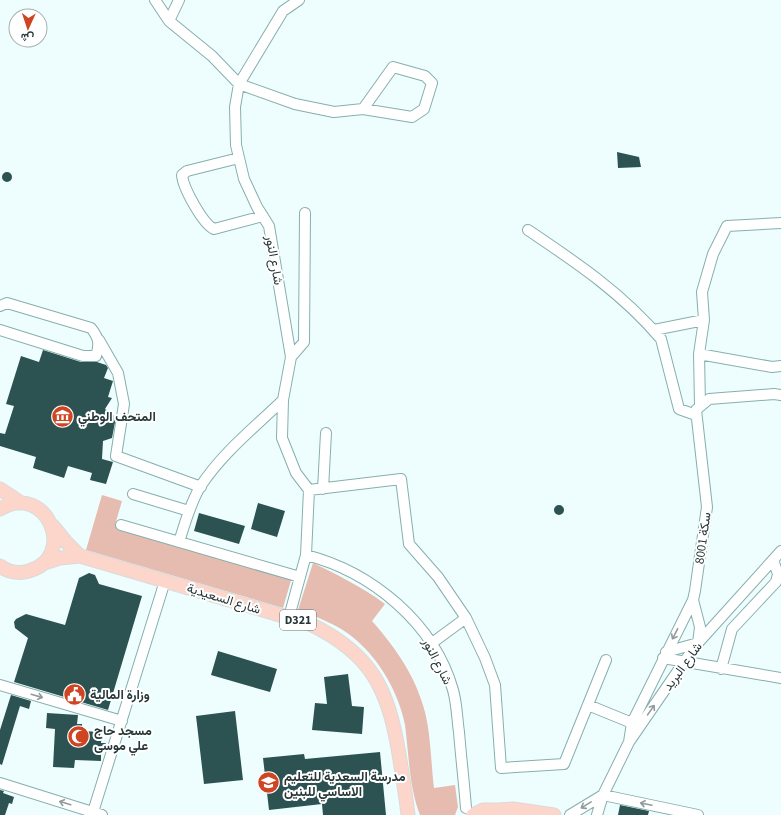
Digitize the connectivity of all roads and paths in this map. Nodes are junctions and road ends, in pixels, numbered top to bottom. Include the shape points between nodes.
1 (155, 0) edge
2 (179, 0) edge
3 (299, 0) edge
4 (169, 21) junction
5 (239, 84) junction
6 (363, 109) junction
7 (239, 158) junction
8 (305, 213) dead end
9 (263, 216) junction
10 (781, 223) edge
11 (528, 230) dead end
12 (0, 306) edge
13 (704, 320) junction
14 (0, 330) edge
15 (654, 330) junction
16 (98, 336) junction
17 (699, 354) junction
18 (291, 357) junction
19 (781, 366) edge
20 (781, 396) edge
21 (283, 400) junction
22 (700, 405) junction
23 (696, 415) junction
24 (326, 432) dead end
25 (200, 487) junction
26 (0, 489) edge
27 (323, 489) junction
28 (309, 490) junction
29 (133, 494) dead end
30 (21, 503) junction
31 (0, 509) edge
32 (189, 511) junction
33 (52, 525) junction
34 (121, 525) dead end
35 (179, 542) junction
36 (781, 551) edge
37 (306, 555) junction
38 (80, 556) junction
39 (773, 560) junction
40 (42, 564) junction
41 (0, 566) edge
42 (300, 577) junction
43 (165, 581) junction
44 (693, 600) junction
45 (289, 618) junction
46 (466, 618) junction
47 (432, 643) junction
48 (698, 643) junction
49 (665, 655) junction
50 (606, 660) dead end
51 (684, 662) junction
52 (721, 670) junction
53 (781, 678) edge
54 (0, 685) edge
55 (588, 706) junction
56 (122, 721) junction
57 (632, 723) junction
58 (629, 742) junction
59 (0, 783) edge
60 (603, 795) junction
61 (406, 801) junction
62 (469, 811) edge
63 (492, 812) edge
64 (98, 814) edge
65 (408, 815) edge
66 (413, 815) edge
67 (554, 815) edge
68 (570, 815) edge
69 (597, 815) edge
70 (698, 815) edge

1 - 4 street
2 - 4 street
3 - 5 street via 283,11
4 - 5 street via 212,56
5 - 6 street via 295,104 334,112
5 - 7 street, شارع النور via 235,107
6 - 6 street via 393,67 425,76 432,83 424,109 412,117
7 - 9 street, شارع النور via 244,179 256,207
7 - 9 street via 187,171 182,175 183,182 208,226 214,229
8 - 18 street via 304,342
9 - 18 street, شارع النور via 269,226
10 - 13 street via 727,226 714,254 702,292
11 - 15 street via 616,292
12 - 16 street via 7,302 91,328
13 - 15 street
13 - 17 street
14 - 16 street via 83,356 96,356 99,347
15 - 23 street via 661,338 679,409
16 - 25 street via 118,374 124,404 116,456
17 - 19 street
17 - 22 street
18 - 21 street, شارع النور
20 - 22 street via 774,394 709,399
21 - 25 street via 224,456
21 - 28 street, شارع النور via 282,438 296,473
22 - 23 street, سكة 8001
23 - 44 street, سكة 8001 via 706,506
24 - 27 street
25 - 32 street
26 - 30 main road, D321
27 - 28 street
27 - 46 street via 401,479 409,544 438,577
28 - 37 street
29 - 32 street
30 - 31 main road via 10,504
30 - 33 main road, D321 via 40,510
32 - 35 street
33 - 38 main road, شارع السعيدية / D321
33 - 40 main road via 53,546
34 - 35 street
35 - 42 street
36 - 39 street, شارع البريد
37 - 42 street
37 - 47 street, شارع النور via 323,559 374,586 396,602
38 - 40 main road, شارع السعيدية / D321 via 60,558
38 - 43 main road, شارع السعيدية / D321
39 - 48 street, شارع البريد
39 - 52 street via 778,574 776,582 732,629
40 - 41 main road, D321 via 32,570 18,572
42 - 45 street
43 - 45 main road, شارع السعيدية / D321
43 - 56 street
44 - 48 street via 700,627
44 -> 49 street, سكة 8001
45 - 61 main road, شارع السعيدية / D321 via 310,624 344,643 378,682 391,714
46 - 47 street
46 - 55 street via 495,685 501,768 564,764
47 - 62 street, شارع النور via 453,691
48 - 49 street
48 - 51 street, شارع البريد
49 - 51 street
49 - 57 street, سكة 8001
50 - 55 street
51 - 52 street
58 -> 51 street, شارع البريد
52 - 53 street
54 -> 56 street
55 - 57 street
56 - 64 street
57 - 58 street, سكة 8001
58 - 60 street, شارع البريد
64 -> 59 street
60 -> 68 street
60 - 69 street, شارع البريد
70 -> 60 street
61 - 65 main road, شارع السعيدية / D321
61 - 66 main road, D321
62 - 63 main road
63 - 67 main road via 513,809

